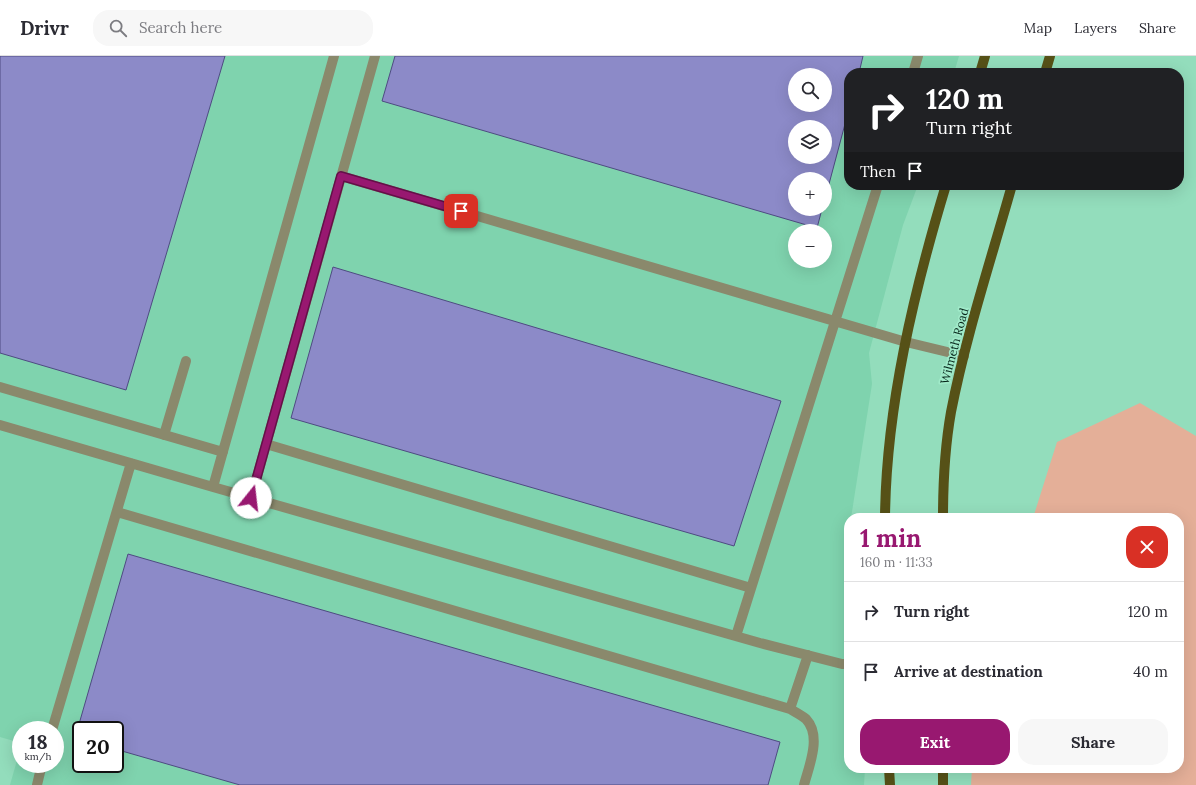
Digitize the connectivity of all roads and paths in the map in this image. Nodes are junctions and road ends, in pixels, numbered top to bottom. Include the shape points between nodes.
1 (334, 56) edge
2 (375, 56) edge
3 (918, 56) edge
4 (985, 56) edge
5 (1050, 56) edge
6 (914, 68) edge
7 (981, 68) edge
8 (1046, 68) edge
9 (341, 176) junction
10 (876, 190) edge
11 (945, 190) edge
12 (1011, 190) edge
13 (835, 321) junction
14 (906, 342) junction
15 (964, 356) junction
16 (186, 361) dead end
17 (0, 387) edge
18 (0, 425) edge
19 (164, 435) junction
20 (266, 444) junction
21 (223, 452) junction
22 (131, 463) junction
23 (213, 487) junction
24 (251, 498) junction
25 (117, 512) junction
26 (885, 513) edge
27 (943, 513) edge
28 (751, 588) junction
29 (736, 636) junction
30 (808, 655) junction
31 (844, 664) edge
32 (790, 709) junction
33 (55, 721) edge
34 (40, 773) edge
35 (889, 773) edge
36 (943, 773) edge
37 (37, 785) edge
38 (804, 785) edge
39 (890, 785) edge
40 (943, 785) edge

1 - 21 lane
2 - 9 lane
3 - 6 lane
4 - 7 main road
5 - 8 main road
9 - 13 lane
9 - 20 lane
10 - 13 lane
11 - 14 main road
12 - 15 main road, Wilmeth Road
13 - 14 lane
13 - 28 lane
14 - 15 lane
14 - 26 main road via 887,463
15 - 27 main road, Wilmeth Road via 949,428
16 - 19 lane
17 - 19 lane
18 - 22 lane
19 - 21 lane
20 - 24 lane
20 - 28 lane
21 - 23 lane
22 - 23 lane
22 - 25 lane
23 - 24 lane
24 - 29 lane
25 - 32 lane
25 - 33 lane
28 - 29 lane
29 - 30 lane
30 - 31 lane
30 - 32 lane
32 - 38 lane via 806,720 814,735
34 - 37 lane
35 - 39 main road
36 - 40 main road

